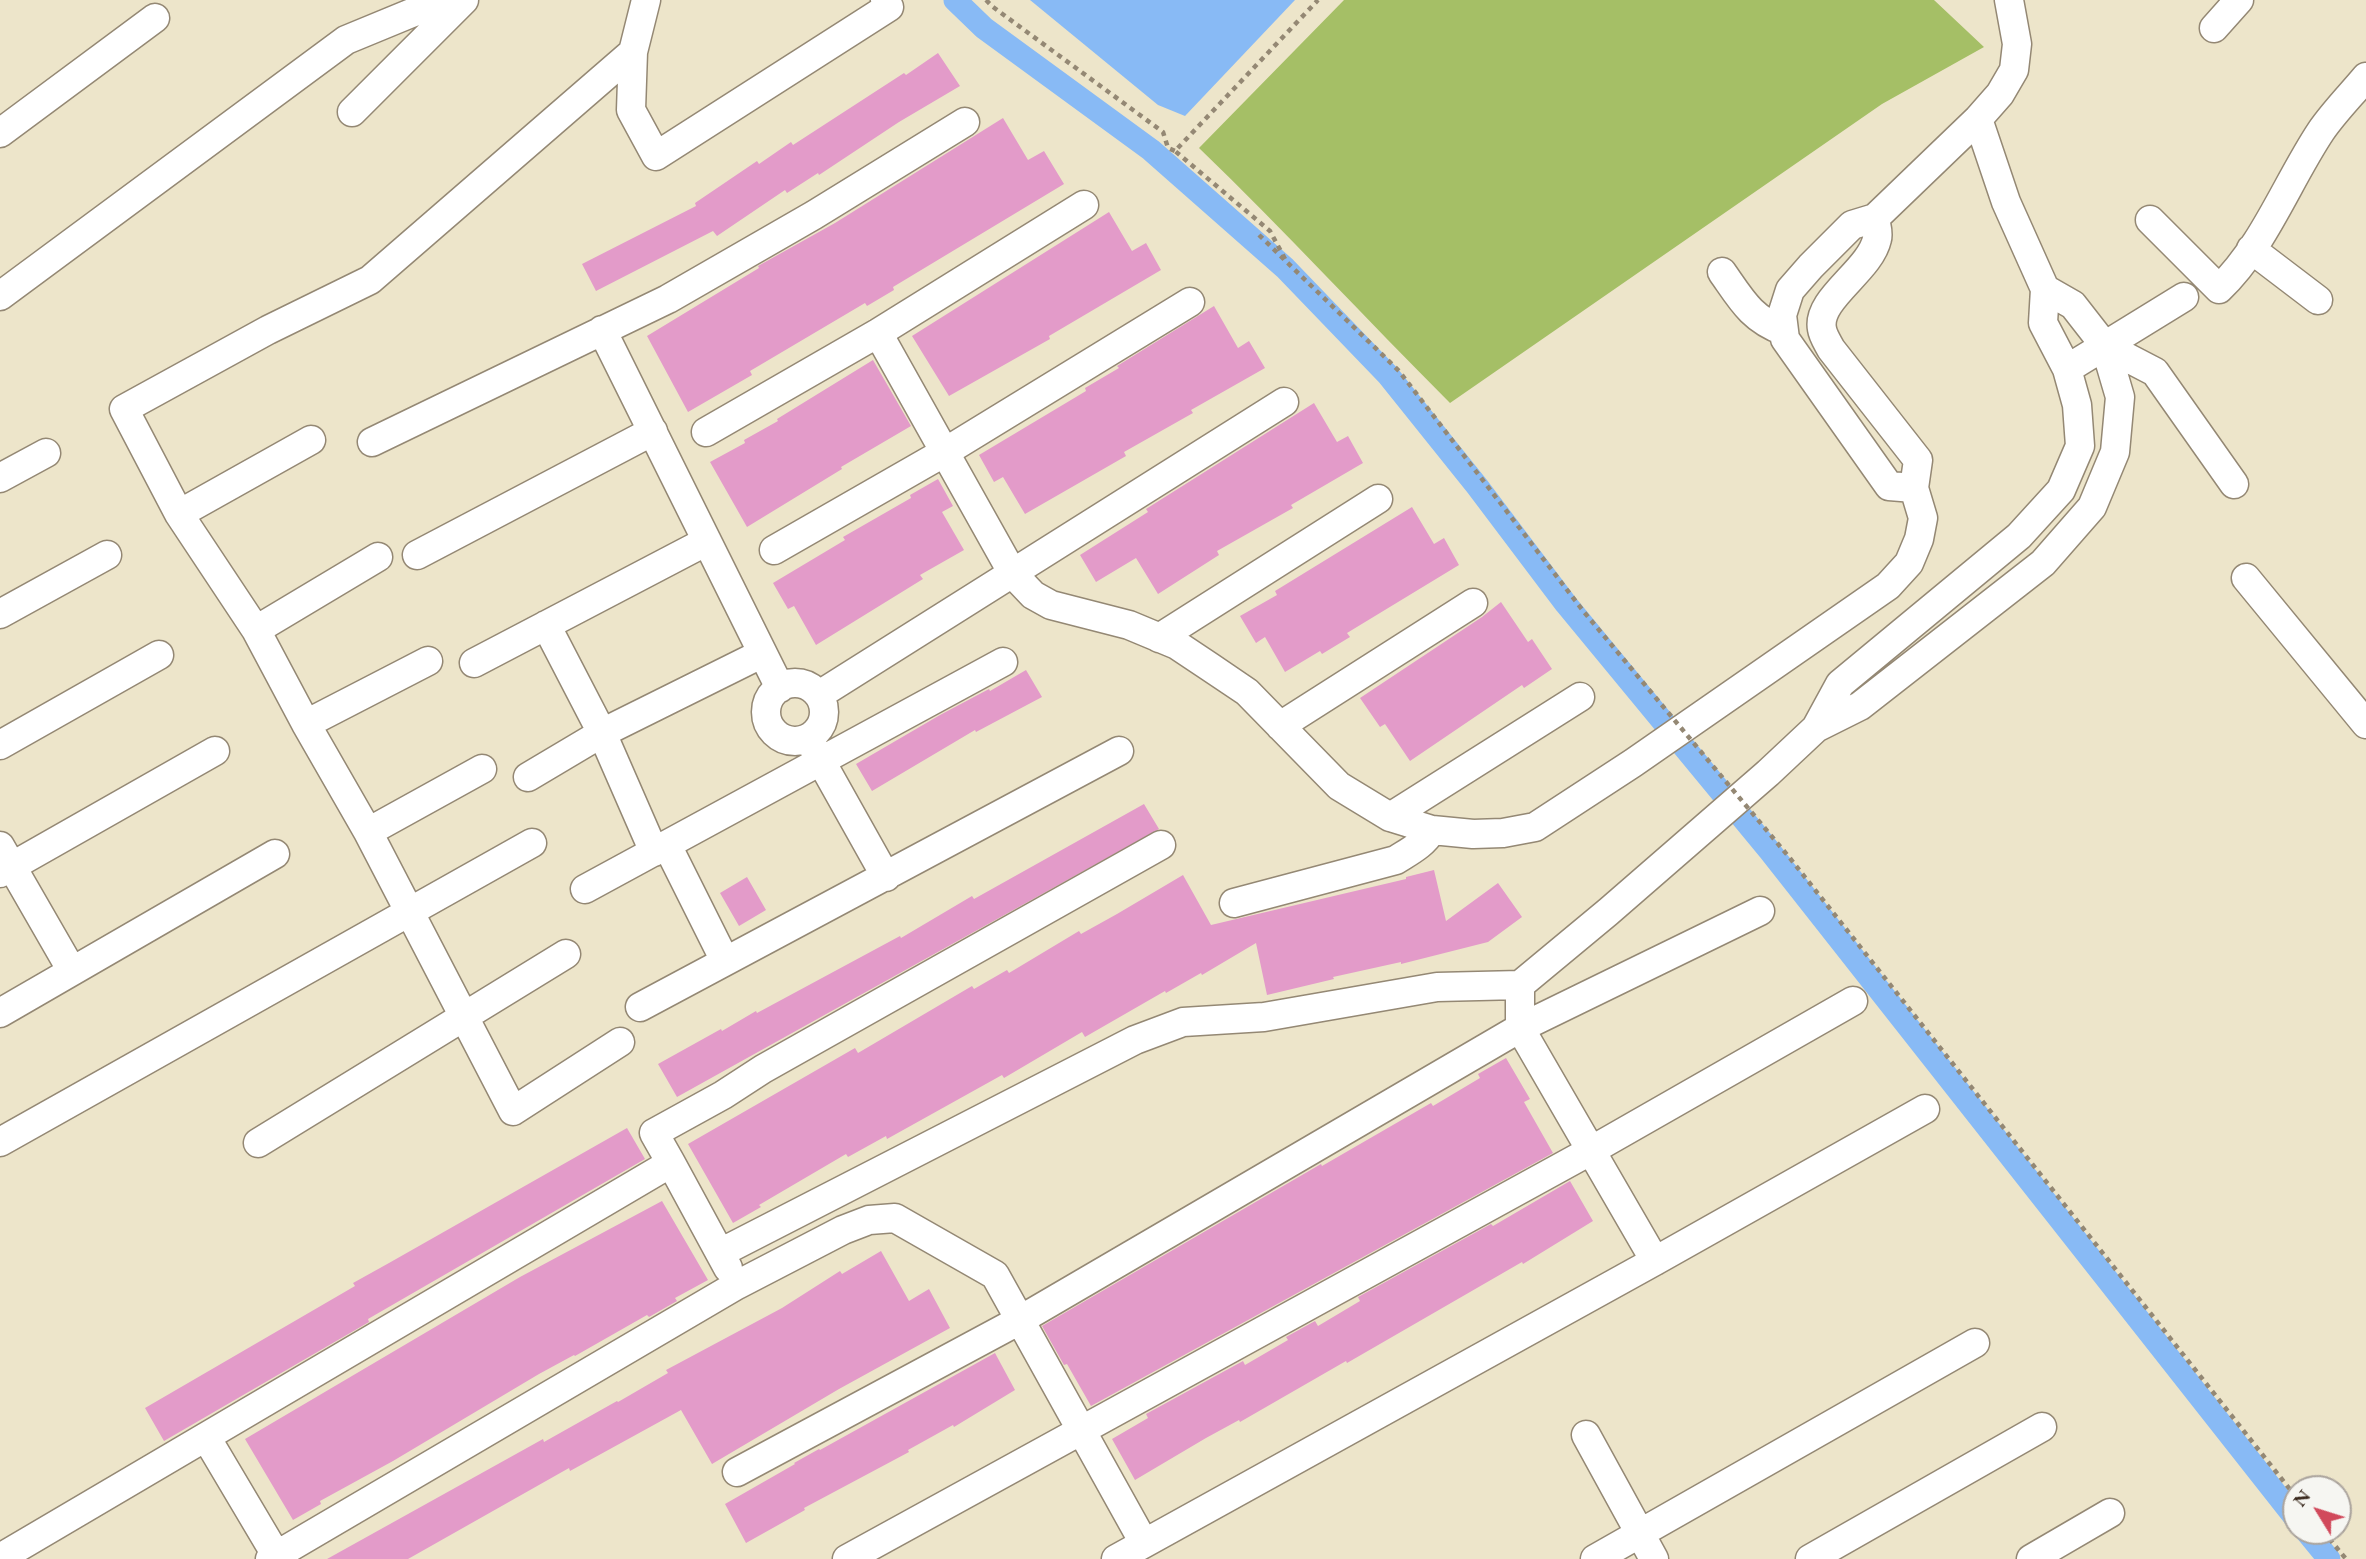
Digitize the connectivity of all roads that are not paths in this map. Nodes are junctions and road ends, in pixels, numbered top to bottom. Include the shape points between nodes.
1 (443, 0) edge
2 (464, 0) edge
3 (646, 0) edge
4 (885, 0) edge
5 (2010, 0) edge
6 (2239, 0) edge
7 (155, 18) dead end
8 (2214, 28) dead end
9 (633, 52) junction
10 (2366, 77) edge
11 (352, 112) dead end
12 (1978, 119) junction
13 (965, 122) dead end
14 (0, 133) edge
15 (1084, 205) dead end
16 (1875, 218) junction
17 (2150, 220) dead end
18 (2251, 249) junction
19 (1811, 267) junction
20 (1722, 271) dead end
21 (2045, 289) junction
22 (1840, 291) junction
23 (0, 296) edge
24 (2184, 297) dead end
25 (2318, 300) dead end
26 (1190, 302) dead end
27 (602, 330) junction
28 (1784, 331) junction
29 (878, 332) junction
30 (2105, 345) junction
31 (2067, 369) junction
32 (1284, 402) dead end
33 (653, 431) junction
34 (706, 432) dead end
35 (311, 440) dead end
36 (372, 442) dead end
37 (945, 452) junction
38 (46, 453) dead end
39 (0, 478) edge
40 (2234, 484) dead end
41 (1914, 488) junction
42 (1378, 499) dead end
43 (179, 514) junction
44 (2019, 536) junction
45 (707, 541) junction
46 (774, 550) dead end
47 (107, 555) dead end
48 (417, 555) dead end
49 (378, 556) dead end
50 (2043, 564) junction
51 (1013, 574) junction
52 (2246, 578) dead end
53 (1473, 603) dead end
54 (0, 614) edge
55 (546, 625) junction
56 (256, 630) junction
57 (1159, 638) junction
58 (761, 654) junction
59 (159, 655) dead end
60 (428, 661) dead end
61 (1003, 662) dead end
62 (474, 663) dead end
63 (780, 688) junction
64 (819, 695) junction
65 (1580, 697) dead end
66 (306, 724) junction
67 (2366, 724) edge
68 (1280, 726) junction
69 (1816, 727) junction
70 (602, 733) junction
71 (0, 745) edge
72 (815, 749) junction
73 (215, 751) dead end
74 (1119, 751) dead end
75 (482, 769) dead end
76 (528, 776) dead end
77 (1390, 817) junction
78 (1432, 830) junction
79 (368, 832) junction
80 (532, 843) dead end
81 (1161, 845) dead end
82 (660, 848) junction
83 (275, 855) dead end
84 (4, 862) edge
85 (886, 877) junction
86 (585, 889) dead end
87 (1234, 904) dead end
88 (409, 911) junction
89 (1760, 911) dead end
90 (566, 954) dead end
91 (725, 961) junction
92 (72, 971) junction
93 (1520, 985) junction
94 (1853, 1001) dead end
95 (640, 1007) dead end
96 (0, 1013) edge
97 (463, 1017) junction
98 (1520, 1028) junction
99 (620, 1042) dead end
100 (1925, 1109) dead end
101 (0, 1142) edge
102 (258, 1143) dead end
103 (1592, 1150) junction
104 (670, 1163) junction
105 (720, 1253) junction
106 (1655, 1261) junction
107 (737, 1285) junction
108 (1020, 1320) junction
109 (1975, 1343) dead end
110 (2042, 1427) dead end
111 (1082, 1429) junction
112 (1586, 1435) dead end
113 (206, 1437) junction
114 (737, 1472) dead end
115 (2110, 1513) dead end
116 (1639, 1533) junction
117 (1144, 1543) junction
118 (273, 1557) edge
119 (0, 1558) edge
120 (847, 1559) edge
121 (1116, 1559) edge
122 (1595, 1559) edge
123 (1654, 1559) edge
124 (1810, 1559) edge
125 (2031, 1559) edge

1 - 23 street via 346,40
2 - 11 street
3 - 9 street
4 - 9 street via 889,7 656,156 631,110
5 - 12 street via 2017,44 2014,70
6 - 8 street
7 - 14 street
9 - 43 street via 370,280 124,409
10 - 18 street via 2322,129
12 - 16 street
12 - 21 street via 2006,202
13 - 27 street via 668,299
15 - 29 street
16 - 19 street via 1852,225
16 - 22 street via 1878,237 1871,254
17 - 18 street via 2219,289
18 - 25 street
19 - 22 street
19 - 28 street via 1790,290 1782,315
20 - 28 street via 1748,309
21 - 30 street via 2073,305
21 - 31 street via 2043,323
22 - 41 street via 1823,309 1822,329 1831,349 1918,460
24 - 30 street
26 - 37 street
27 - 33 street
27 - 36 street
28 - 41 street via 1791,348 1889,486
29 - 34 street
29 - 37 street
30 - 31 street
30 - 40 street via 2155,372
30 - 50 street via 2120,397 2116,452 2092,507
31 - 44 street via 2077,405 2080,446 2061,490
32 - 51 street
33 - 45 street
33 - 48 street
35 - 43 street
37 - 46 street
37 - 51 street
38 - 39 street
41 - 78 street via 1923,518 1919,539 1909,564 1888,586 1535,827 1473,834
42 - 57 street
43 - 56 street
44 - 50 street
44 - 69 street via 1840,684
45 - 55 street
45 - 58 street
47 - 54 street
49 - 56 street
50 - 69 street via 1860,706
51 - 57 street via 1032,595 1051,605 1129,625
51 - 64 street
52 - 67 street
53 - 68 street
55 - 62 street
55 - 70 street
56 - 66 street
57 - 68 street via 1247,692
58 - 63 street
58 - 70 street
59 - 71 street
60 - 66 street
61 - 72 street
63 - 64 street via 805,685
63 - 72 street via 767,706 768,722 778,736
64 - 72 street via 824,710
65 - 77 street
66 - 79 street
68 - 77 street via 1339,786
69 - 93 street
70 - 76 street
70 - 82 street
72 - 82 street
72 - 85 street
73 - 84 street
74 - 85 street
75 - 79 street
77 - 78 street
78 - 87 street via 1416,849 1396,860
79 - 88 street
80 - 88 street
81 - 104 street via 654,1133
82 - 86 street
82 - 91 street
83 - 92 street
84 - 92 street
85 - 91 street
88 - 97 street
88 - 101 street
89 - 98 street
90 - 97 street
91 - 95 street
92 - 96 street
93 - 98 street
93 - 105 street via 1437,987 1264,1017 1183,1022 1135,1040
94 - 103 street
97 - 99 street via 513,1111
97 - 102 street
98 - 103 street
98 - 108 street
100 - 106 street
103 - 106 street
103 - 111 street
104 - 105 street
104 - 113 street
105 - 107 street
106 - 117 street
107 - 108 street via 843,1230 869,1220 895,1218 995,1275
107 - 118 street
108 - 111 street
108 - 114 street
109 - 116 street
110 - 124 street
111 - 117 street
111 - 120 street
112 - 116 street
113 - 118 street
113 - 119 street
115 - 125 street
116 - 122 street
116 - 123 street
117 - 121 street

